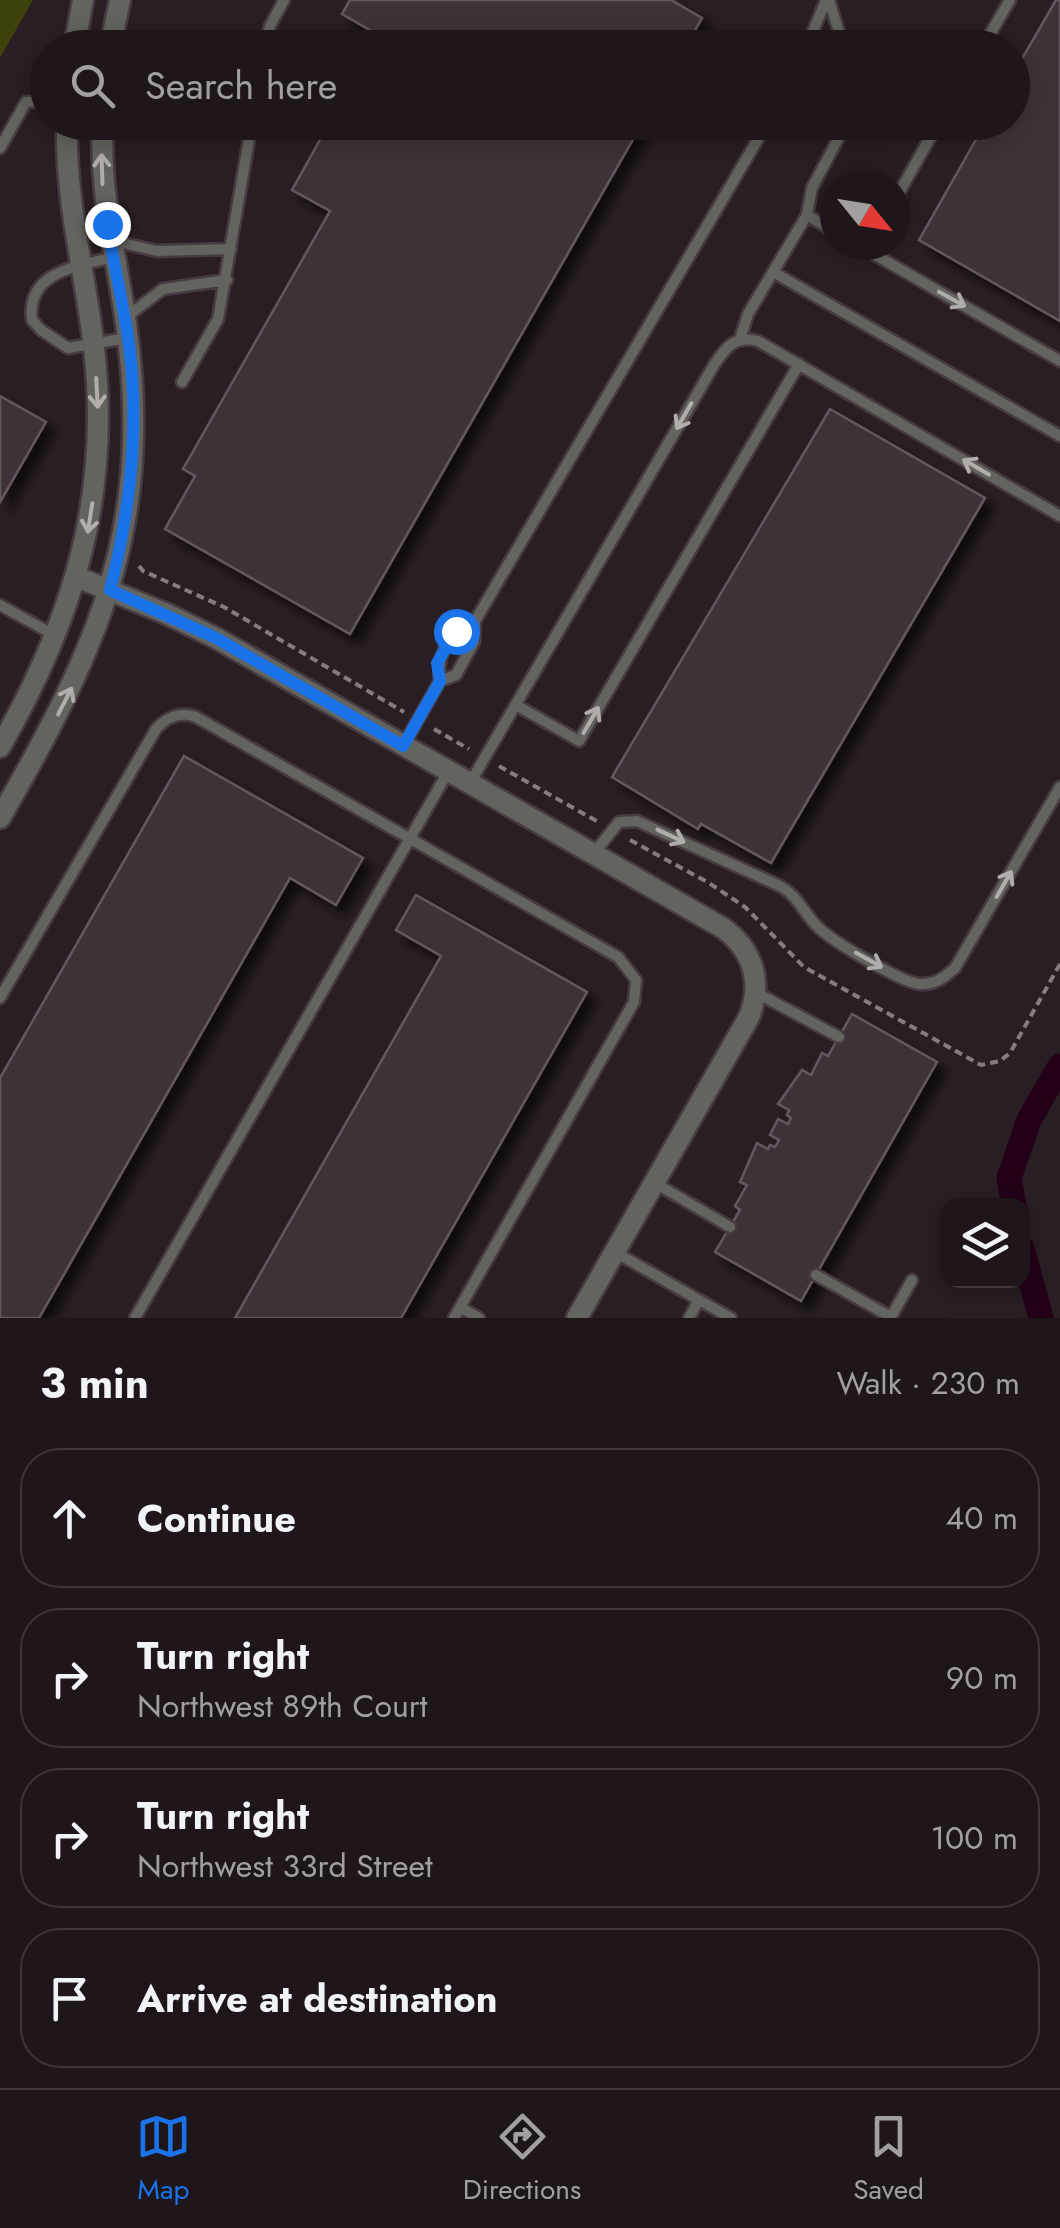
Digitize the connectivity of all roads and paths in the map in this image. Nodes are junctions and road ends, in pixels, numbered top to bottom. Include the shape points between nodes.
1 (83, 0) edge
2 (120, 0) edge
3 (284, 0) edge
4 (828, 0) edge
5 (1010, 0) edge
6 (77, 30) edge
7 (114, 30) edge
8 (269, 30) edge
9 (814, 30) edge
10 (838, 30) edge
11 (992, 30) edge
12 (30, 102) edge
13 (67, 140) edge
14 (102, 140) edge
15 (249, 140) edge
16 (757, 140) edge
17 (837, 140) edge
18 (929, 140) edge
19 (0, 148) edge
20 (910, 173) edge
21 (807, 215) junction
22 (820, 223) edge
23 (111, 248) junction
24 (231, 249) junction
25 (887, 260) edge
26 (79, 266) junction
27 (773, 272) junction
28 (227, 280) junction
29 (126, 328) junction
30 (740, 339) junction
31 (94, 345) junction
32 (1060, 360) edge
33 (799, 364) junction
34 (182, 382) dead end
35 (1060, 436) edge
36 (1060, 516) edge
37 (139, 566) dead end
38 (77, 578) junction
39 (110, 590) junction
40 (0, 605) edge
41 (475, 622) junction
42 (57, 637) junction
43 (440, 681) junction
44 (375, 695) dead end
45 (516, 704) junction
46 (450, 738) dead end
47 (403, 746) junction
48 (0, 747) edge
49 (470, 750) dead end
50 (498, 765) dead end
51 (448, 772) junction
52 (469, 784) junction
53 (1060, 787) edge
54 (0, 818) edge
55 (598, 822) dead end
56 (628, 838) dead end
57 (410, 839) junction
58 (593, 854) junction
59 (1060, 964) edge
60 (755, 981) junction
61 (0, 998) edge
62 (839, 1037) dead end
63 (654, 1183) junction
64 (730, 1227) dead end
65 (615, 1252) junction
66 (816, 1275) dead end
67 (912, 1280) dead end
68 (699, 1300) junction
69 (457, 1312) edge
70 (135, 1318) edge
71 (480, 1318) edge
72 (577, 1318) edge
73 (688, 1318) edge
74 (731, 1318) edge

1 - 6 street
2 - 7 street
3 - 8 lane
4 - 9 lane
4 - 10 lane
5 - 11 lane
12 - 19 lane
13 - 26 street
23 -> 14 street
15 - 24 lane
16 - 41 lane
17 - 21 lane via 812,188
18 - 20 lane
21 - 22 lane
21 - 27 lane
23 - 24 lane
23 - 26 lane
23 - 29 street
24 - 28 lane
25 -> 32 lane
26 - 31 street
26 - 31 lane via 47,276 30,308 32,320 68,348
27 - 30 lane
27 - 35 lane
28 - 29 lane via 163,288
28 - 34 lane via 218,319
29 - 31 lane
29 - 39 street via 132,457
30 - 33 lane via 758,341
30 -> 45 lane via 714,365
31 -> 38 street via 96,474
36 -> 33 lane
45 -> 33 lane via 579,742
37 - 44 path
38 - 39 street
38 - 42 street
39 - 47 street via 216,638
54 -> 39 street via 70,694
40 - 42 lane
41 - 43 lane via 474,642 456,675
41 - 43 lane via 456,631 437,663
42 - 48 street
43 - 47 lane
45 - 52 lane
46 - 49 path
47 - 51 street
50 - 55 path
51 - 52 street
51 - 57 lane
52 - 58 street
58 -> 53 lane via 614,826 637,821 780,886 825,934 905,980 928,984 955,968
56 - 59 path via 745,907 794,960 981,1065 1010,1053
57 - 61 lane via 196,717 178,715 156,729
57 - 69 lane via 618,957 636,980 634,1002
57 - 70 lane
58 - 60 street via 723,928 743,946
60 - 62 lane
60 - 63 street via 749,1017
63 - 64 lane
63 - 65 street
65 - 68 lane
65 - 72 street
66 - 67 lane via 891,1317
68 - 73 lane
68 - 74 lane
69 - 71 lane

